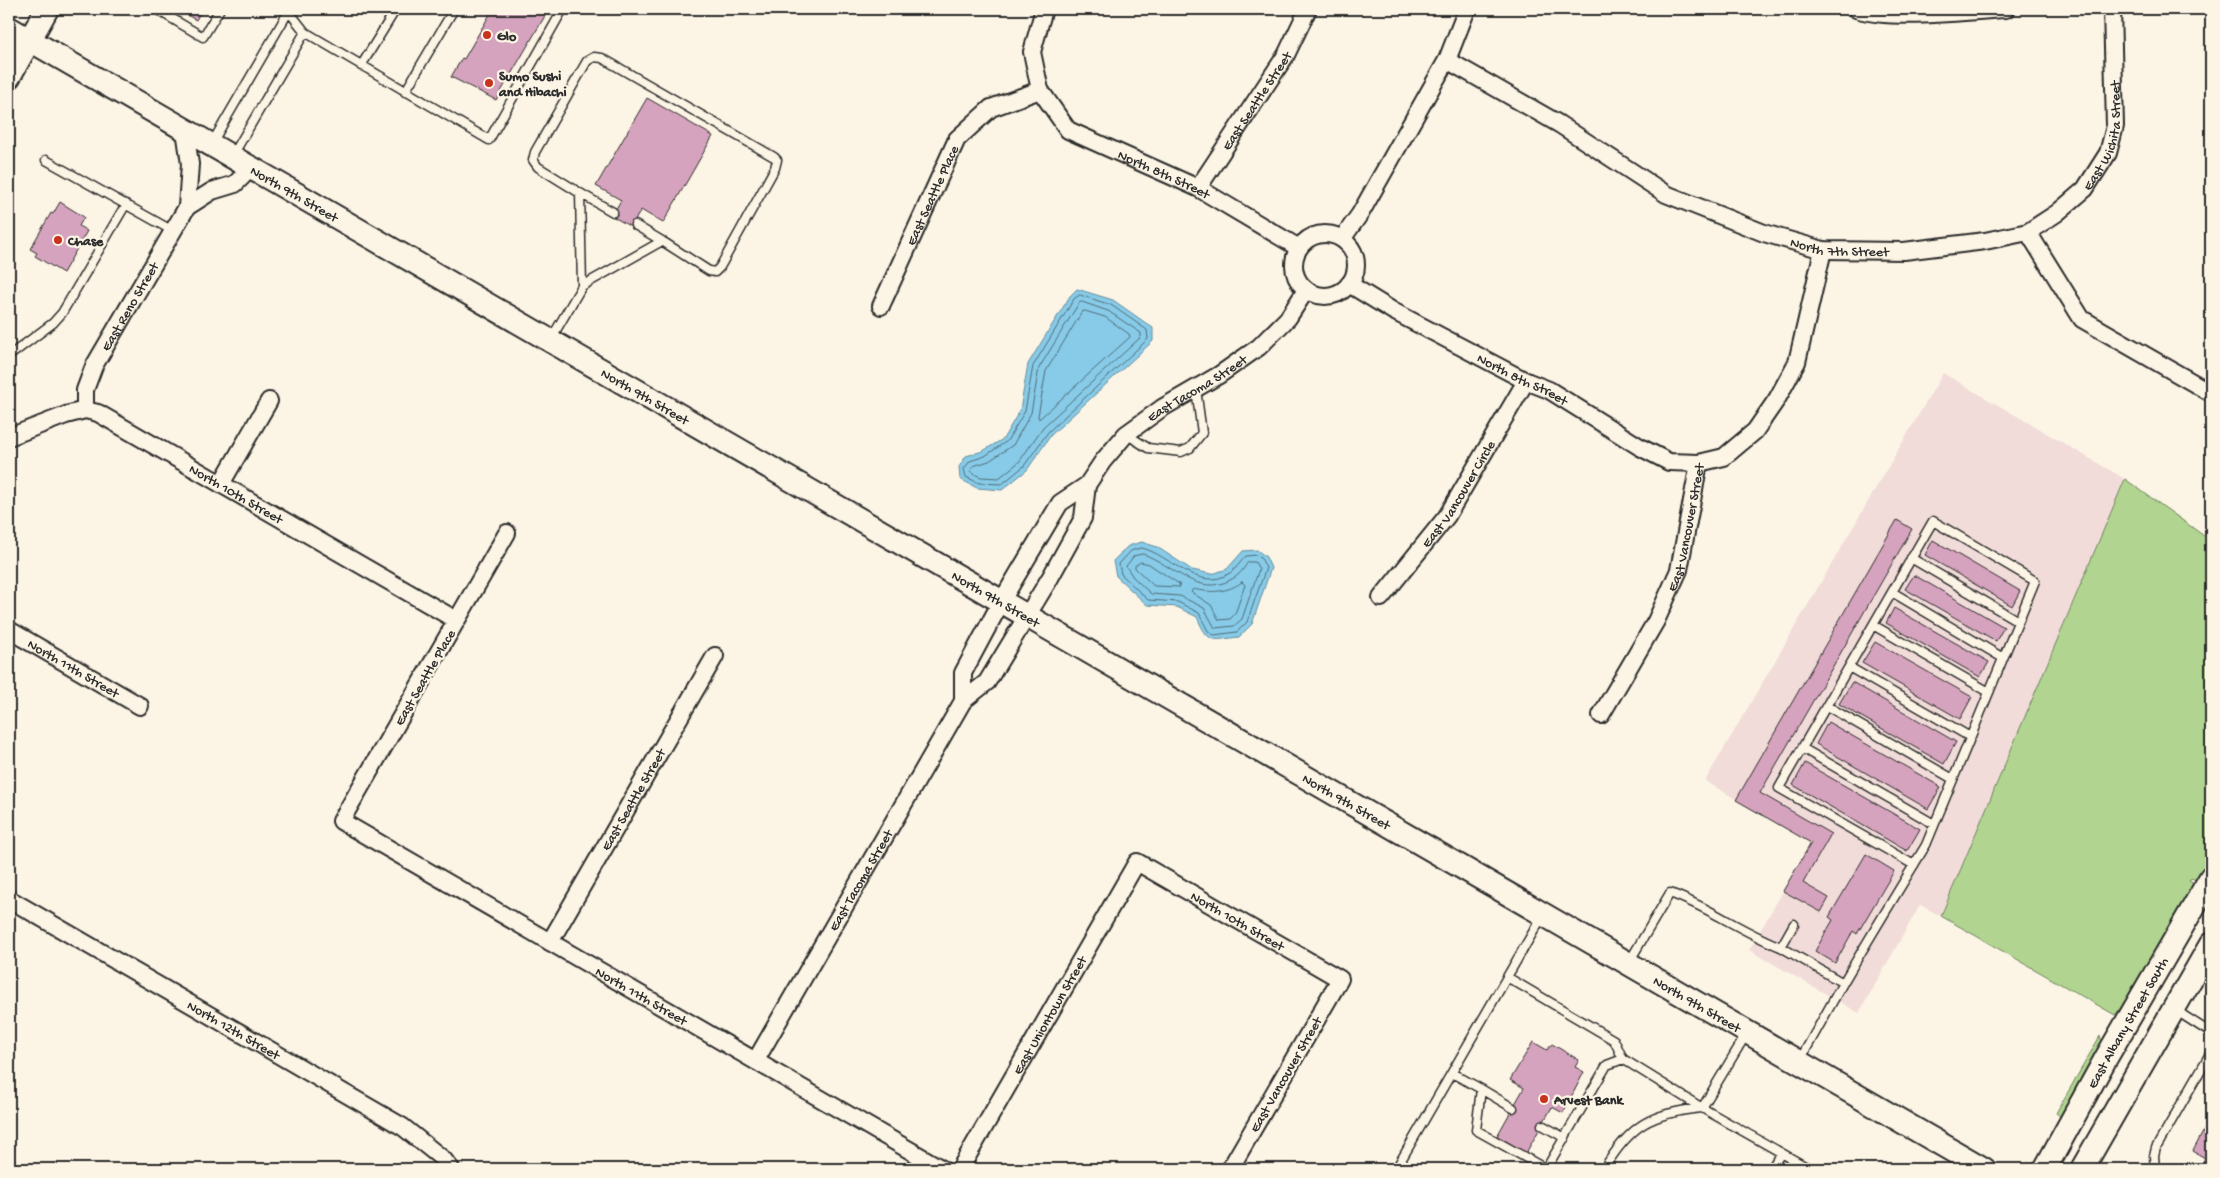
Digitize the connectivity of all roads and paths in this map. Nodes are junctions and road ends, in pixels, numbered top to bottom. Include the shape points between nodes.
1 (14, 9) edge
2 (47, 9) edge
3 (156, 9) edge
4 (220, 9) edge
5 (289, 9) edge
6 (396, 9) edge
7 (454, 9) edge
8 (563, 9) edge
9 (1044, 9) edge
10 (1308, 9) edge
11 (1467, 9) edge
12 (1856, 9) edge
13 (2006, 9) edge
14 (2112, 9) edge
15 (9, 17) edge
16 (9, 28) edge
17 (305, 32) junction
18 (30, 40) junction
19 (1447, 60) junction
20 (362, 66) junction
21 (9, 77) edge
22 (1040, 90) junction
23 (406, 92) junction
24 (185, 130) junction
25 (211, 145) junction
26 (232, 156) junction
27 (46, 160) dead end
28 (252, 168) junction
29 (1198, 188) junction
30 (580, 193) junction
31 (126, 204) junction
32 (187, 207) junction
33 (613, 212) dead end
34 (635, 225) dead end
35 (173, 231) junction
36 (2028, 232) junction
37 (1342, 239) junction
38 (662, 241) junction
39 (1299, 248) junction
40 (1823, 250) junction
41 (1350, 284) junction
42 (582, 286) junction
43 (1306, 290) junction
44 (881, 306) dead end
45 (550, 340) junction
46 (9, 356) edge
47 (1526, 381) junction
48 (1196, 388) junction
49 (2211, 392) edge
50 (269, 401) dead end
51 (85, 410) junction
52 (1126, 434) junction
53 (9, 437) edge
54 (1699, 463) junction
55 (221, 484) junction
56 (1087, 485) junction
57 (507, 533) dead end
58 (1911, 558) junction
59 (1892, 592) junction
60 (1380, 598) dead end
61 (1001, 602) junction
62 (1027, 617) junction
63 (456, 620) junction
64 (2018, 621) junction
65 (1873, 625) junction
66 (9, 630) edge
67 (715, 656) dead end
68 (2003, 658) junction
69 (1849, 667) junction
70 (1988, 692) junction
71 (962, 701) junction
72 (140, 706) dead end
73 (1827, 706) junction
74 (1601, 715) dead end
75 (1970, 737) junction
76 (1802, 748) junction
77 (1953, 779) junction
78 (341, 821) joint
79 (1934, 824) junction
80 (1137, 862) joint
81 (1914, 865) junction
82 (2211, 877) edge
83 (9, 899) edge
84 (1543, 915) junction
85 (1794, 924) dead end
86 (550, 942) junction
87 (2211, 944) edge
88 (1780, 947) junction
89 (1627, 964) junction
90 (1507, 978) junction
91 (1340, 979) joint
92 (1843, 984) junction
93 (2148, 986) junction
94 (2174, 1010) junction
95 (1747, 1033) junction
96 (2211, 1033) edge
97 (2211, 1052) edge
98 (1623, 1059) junction
99 (756, 1060) junction
100 (1799, 1062) junction
101 (2204, 1066) junction
102 (2211, 1070) edge
103 (1452, 1073) junction
104 (1481, 1089) junction
105 (1513, 1108) dead end
106 (1702, 1108) junction
107 (1542, 1124) dead end
108 (1565, 1138) junction
109 (1781, 1153) junction
110 (451, 1169) edge
111 (942, 1169) edge
112 (960, 1169) edge
113 (1230, 1169) edge
114 (1396, 1169) edge
115 (1546, 1169) edge
116 (1604, 1169) edge
117 (1771, 1169) edge
118 (1810, 1169) edge
119 (1984, 1169) edge
120 (2045, 1169) edge
121 (2082, 1169) edge
122 (2155, 1169) edge

1 - 15 main road
2 - 18 main road
3 - 4 lane via 203,36
5 - 17 lane
5 - 25 lane
6 - 20 lane
7 - 23 lane
8 - 23 lane via 489,140
9 - 22 street via 1032,52
10 - 29 street, East Seattle Street via 1286,56
11 - 19 street
12 - 13 street via 1907,13
14 - 36 street, East Wichita Street via 2115,126 2108,153 2085,189
16 - 18 main road, North 9th Street
17 - 20 lane
17 - 26 lane
18 - 21 main road
18 - 24 main road, North 9th Street
19 - 37 street via 1360,214
19 - 40 street, North 7th Street via 1559,124 1666,194 1764,233
20 - 23 lane
22 - 29 street, North 8th Street via 1068,130
22 - 44 street, East Seattle Place via 991,108 957,138
24 - 25 main road, North 9th Street
24 - 32 street, East Reno Street via 190,164
25 - 26 main road, North 9th Street
26 - 28 main road, North 9th Street
27 - 31 lane
28 - 32 street, East Reno Street via 235,184 212,191
28 - 45 main road, North 9th Street
29 - 39 street, North 8th Street
30 - 33 lane
30 - 38 lane via 538,167 533,160 534,152 587,61 594,57 602,58 777,160 776,168 715,272
30 - 42 lane
31 - 35 lane
31 - 46 lane via 62,313 54,323
32 - 35 street, East Reno Street
34 - 38 lane
35 - 51 street, East Reno Street via 94,366 86,390
36 - 40 street, North 7th Street via 1904,251
36 - 49 street via 2082,319
37 - 39 street via 1318,235
37 - 41 street via 1350,246 1355,259
38 - 42 lane
39 - 43 street via 1294,270
40 - 54 street, East Vancouver Street via 1797,362 1777,400 1755,431 1724,457
41 - 43 street via 1327,296
41 - 47 street, North 8th Street via 1393,311
42 - 45 lane
43 - 48 street, East Tacoma Street via 1288,318 1259,347
45 - 61 main road, North 9th Street
47 - 54 street, North 8th Street via 1548,390 1669,462
47 - 60 street, East Vancouver Circle via 1447,516
48 - 52 street, East Tacoma Street
48 - 52 lane via 1202,433 1190,448 1181,452 1148,448
50 - 55 street
51 - 53 street
51 - 55 street, North 10th Street via 98,413
52 - 56 street, East Tacoma Street
54 - 74 street, East Vancouver Street via 1679,570 1656,622
55 - 63 street, North 10th Street
56 - 61 street, East Tacoma Street via 1060,503
56 - 62 street, East Tacoma Street via 1083,518
57 - 63 street, East Seattle Place
58 - 59 lane
58 - 64 lane
58 - 64 lane via 1933,520 2035,581
59 - 65 lane
59 - 68 lane
61 - 62 main road, North 9th Street
61 - 71 street, East Tacoma Street via 963,673
62 - 71 street, East Tacoma Street via 987,682
62 - 84 main road, North 9th Street
63 - 78 street, East Seattle Place
64 - 68 lane
65 - 69 lane
65 - 70 lane
66 - 72 street, North 11th Street
67 - 86 street, East Seattle Street
68 - 70 lane
69 - 73 lane
69 - 75 lane
70 - 75 lane
71 - 99 street, East Tacoma Street
73 - 76 lane
73 - 77 lane
75 - 77 lane
76 - 79 lane
76 - 81 lane via 1779,788
77 - 79 lane
78 - 86 street, North 11th Street
79 - 81 lane
80 - 91 street, North 10th Street
80 - 112 street, East Uniontown Street
81 - 92 lane
82 - 93 main road, East Albany Street South
83 - 110 street, North 12th Street via 403,1127
84 - 89 main road, North 9th Street
84 - 90 lane
85 - 88 lane
86 - 99 street, North 11th Street
87 - 94 main road
88 - 89 lane via 1670,893
88 - 92 lane
89 - 95 main road, North 9th Street
90 - 98 lane via 1614,1040
90 - 103 lane
91 - 113 street, East Vancouver Street
92 - 100 lane
93 - 94 main road
93 - 120 main road, East Albany Street South
94 - 96 lane
94 - 121 main road
95 - 100 main road, North 9th Street
95 - 106 lane
97 - 101 lane
98 - 106 lane
98 - 108 lane via 1606,1065
99 - 111 street, North 11th Street
100 - 119 main road, North 9th Street
101 - 102 lane
101 - 122 lane via 2156,1148
103 - 104 lane
103 - 114 lane
104 - 105 lane
104 - 115 lane via 1476,1130
106 - 109 lane
106 - 116 lane via 1677,1110 1638,1128 1621,1142
107 - 108 lane
108 - 115 lane
109 - 117 lane
109 - 118 lane

